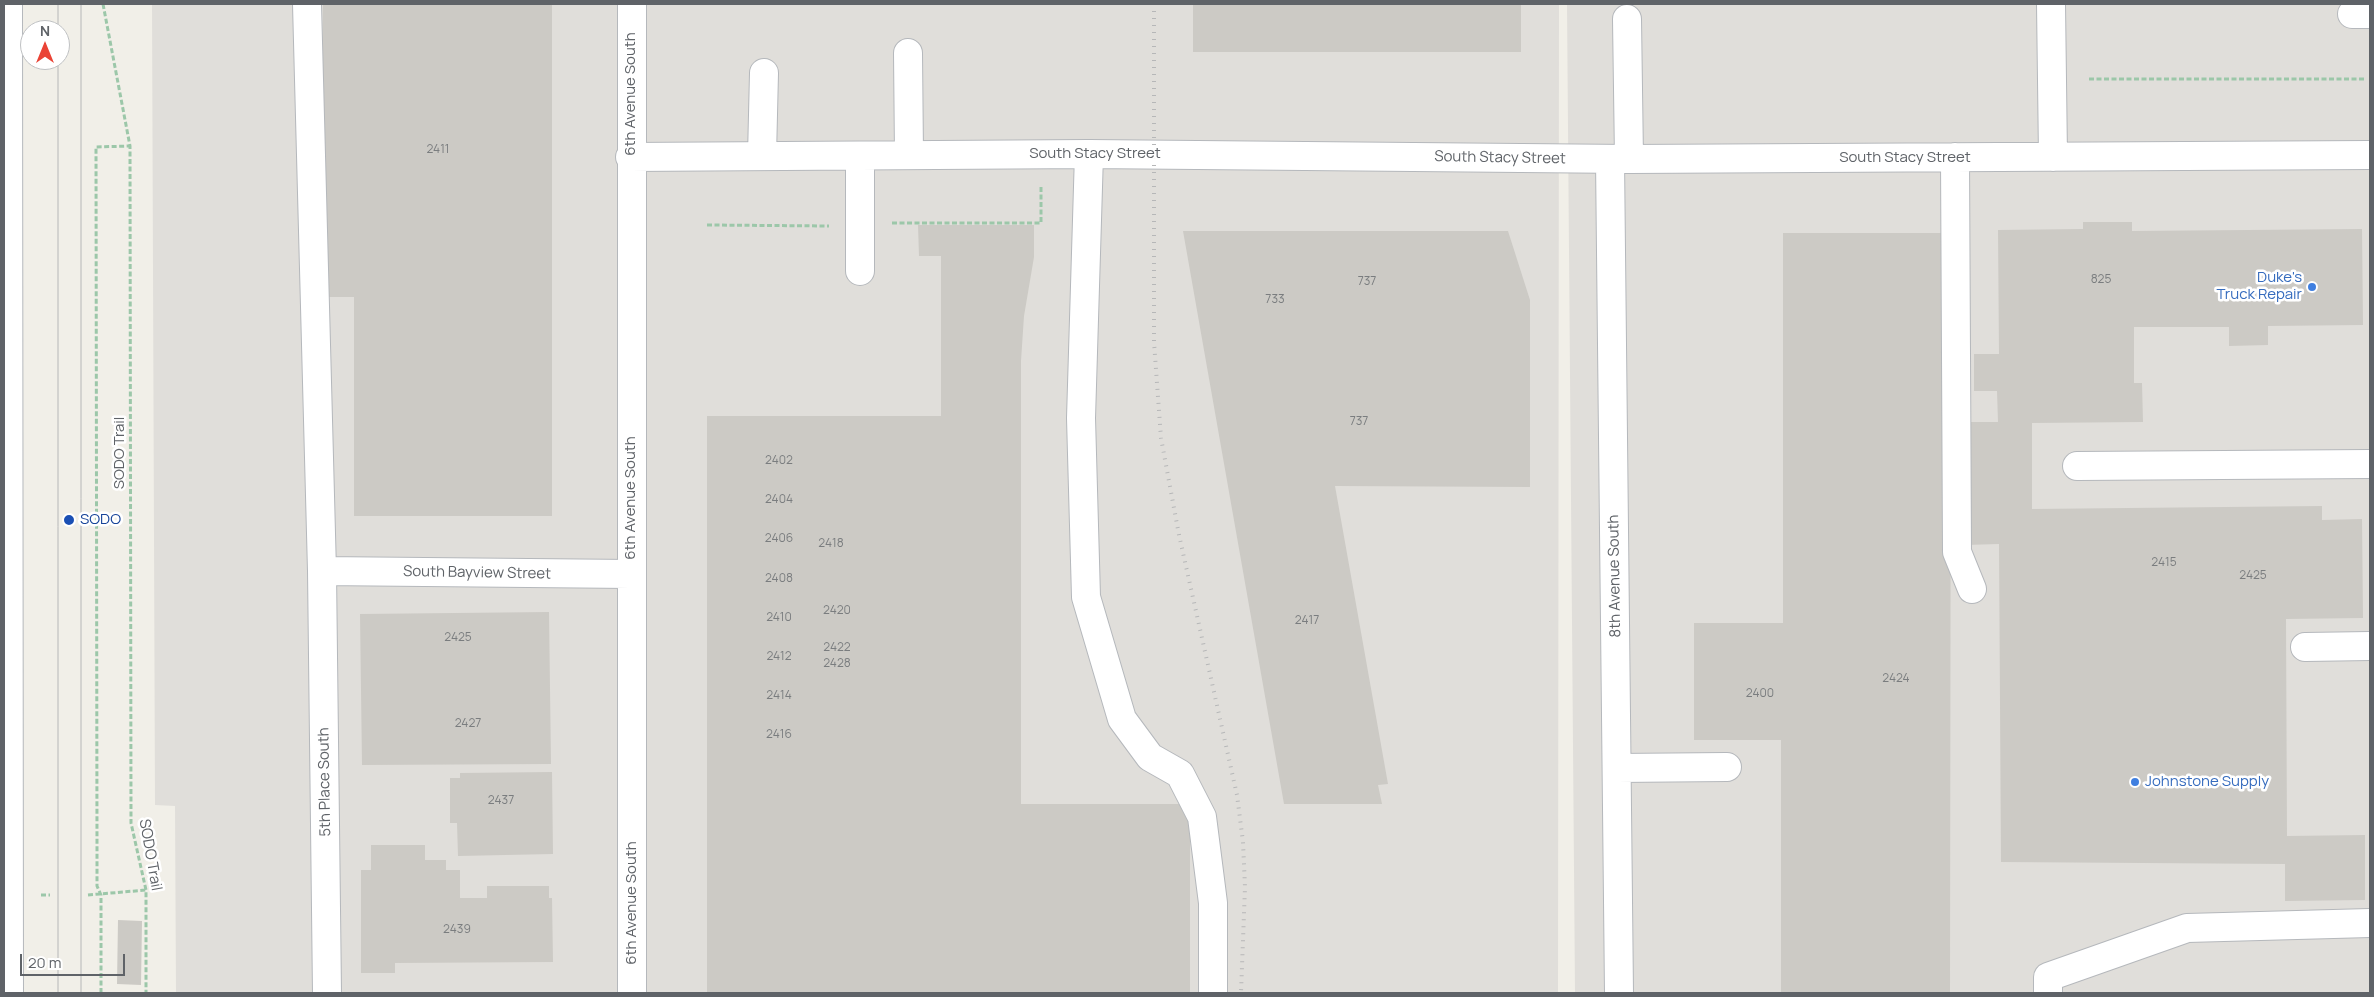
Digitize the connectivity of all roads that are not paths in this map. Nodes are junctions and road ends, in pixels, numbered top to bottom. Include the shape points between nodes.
1 (8, 4) edge
2 (307, 4) edge
3 (632, 4) edge
4 (2051, 4) edge
5 (1627, 19) dead end
6 (908, 53) dead end
7 (764, 73) dead end
8 (1089, 154) junction
9 (909, 155) junction
10 (2370, 155) edge
11 (762, 156) junction
12 (860, 156) junction
13 (630, 157) junction
14 (1955, 157) junction
15 (2054, 157) junction
16 (1619, 159) junction
17 (860, 271) dead end
18 (2370, 464) edge
19 (2077, 466) dead end
20 (322, 571) junction
21 (631, 574) junction
22 (1972, 589) dead end
23 (2370, 646) edge
24 (2305, 647) dead end
25 (1726, 767) dead end
26 (1617, 768) junction
27 (2370, 923) edge
28 (9, 993) edge
29 (327, 993) edge
30 (632, 993) edge
31 (1213, 993) edge
32 (1619, 993) edge
33 (2048, 993) edge

1 - 28 street
2 - 20 street, 5th Place South
3 - 13 street, 6th Avenue South
4 - 15 street
5 - 16 street, 8th Avenue South
6 - 9 street
7 - 11 street
8 - 9 street, South Stacy Street
8 - 16 street, South Stacy Street
8 - 31 street via 1081,418 1086,597 1122,719 1150,757 1180,774 1202,817 1213,903
9 - 12 street, South Stacy Street
10 - 15 street, South Stacy Street
11 - 12 street, South Stacy Street
11 - 13 street, South Stacy Street
12 - 17 street
13 - 21 street, 6th Avenue South
14 - 15 street, South Stacy Street
14 - 16 street, South Stacy Street
14 - 22 street via 1957,552
16 - 26 street, 8th Avenue South
18 - 19 street
20 - 21 street, South Bayview Street
20 - 29 street, 5th Place South
21 - 30 street, 6th Avenue South
23 - 24 street
25 - 26 street
26 - 32 street, 8th Avenue South
27 - 33 street via 2187,928 2048,976

